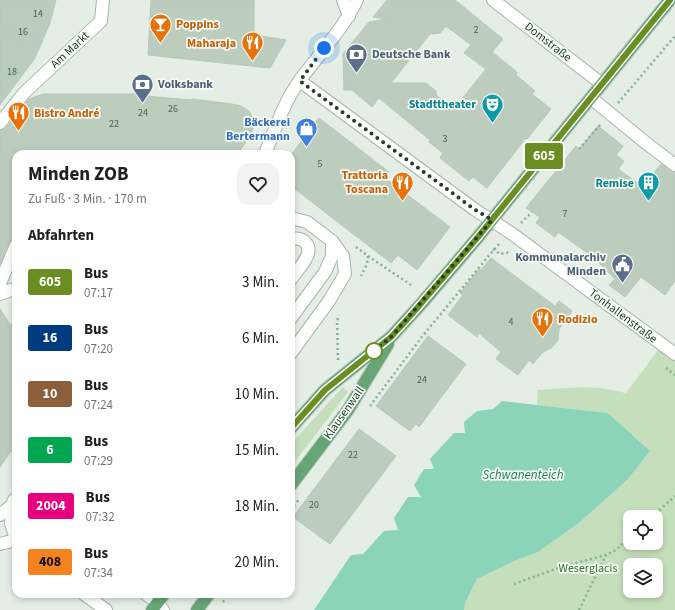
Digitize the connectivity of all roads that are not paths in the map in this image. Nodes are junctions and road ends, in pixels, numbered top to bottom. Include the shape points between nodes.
1 (103, 0) edge
2 (343, 0) edge
3 (357, 0) edge
4 (494, 0) edge
5 (670, 0) edge
6 (349, 16) junction
7 (300, 81) junction
8 (602, 84) junction
9 (590, 98) junction
10 (0, 123) edge
11 (266, 150) edge
12 (675, 165) edge
13 (295, 219) edge
14 (492, 220) junction
15 (295, 239) edge
16 (332, 241) junction
17 (12, 260) edge
18 (295, 274) edge
19 (5, 287) edge
20 (295, 313) edge
21 (391, 337) junction
22 (295, 348) edge
23 (675, 354) edge
24 (369, 355) junction
25 (374, 367) junction
26 (295, 424) edge
27 (295, 480) edge
28 (12, 505) edge
29 (0, 515) edge
30 (12, 541) edge
31 (0, 544) edge
32 (90, 598) edge
33 (206, 598) edge
34 (106, 610) edge
35 (197, 610) edge

1 - 10 street, Am Markt via 101,21 24,93
2 - 6 street
3 - 6 street
4 - 8 street, Domstraße
5 - 8 main road, Klausenwall
6 - 7 street
7 - 11 street
7 - 14 street, Tonhallenstraße
8 - 9 main road, Klausenwall
9 - 12 street
9 - 14 main road, Klausenwall
13 - 16 street via 306,222
14 - 21 main road, Klausenwall
14 - 23 street, Tonhallenstraße
15 - 18 street via 305,242 308,249 307,257
16 - 20 street via 332,256 325,272
16 - 22 street via 343,256 345,274
17 - 19 street
21 - 24 main road, Klausenwall
21 - 25 main road, Klausenwall
24 - 25 street
24 - 26 main road, Klausenwall via 325,390
25 - 27 main road, Klausenwall via 348,410
28 - 29 street
30 - 31 street
32 - 34 street
33 - 35 main road

